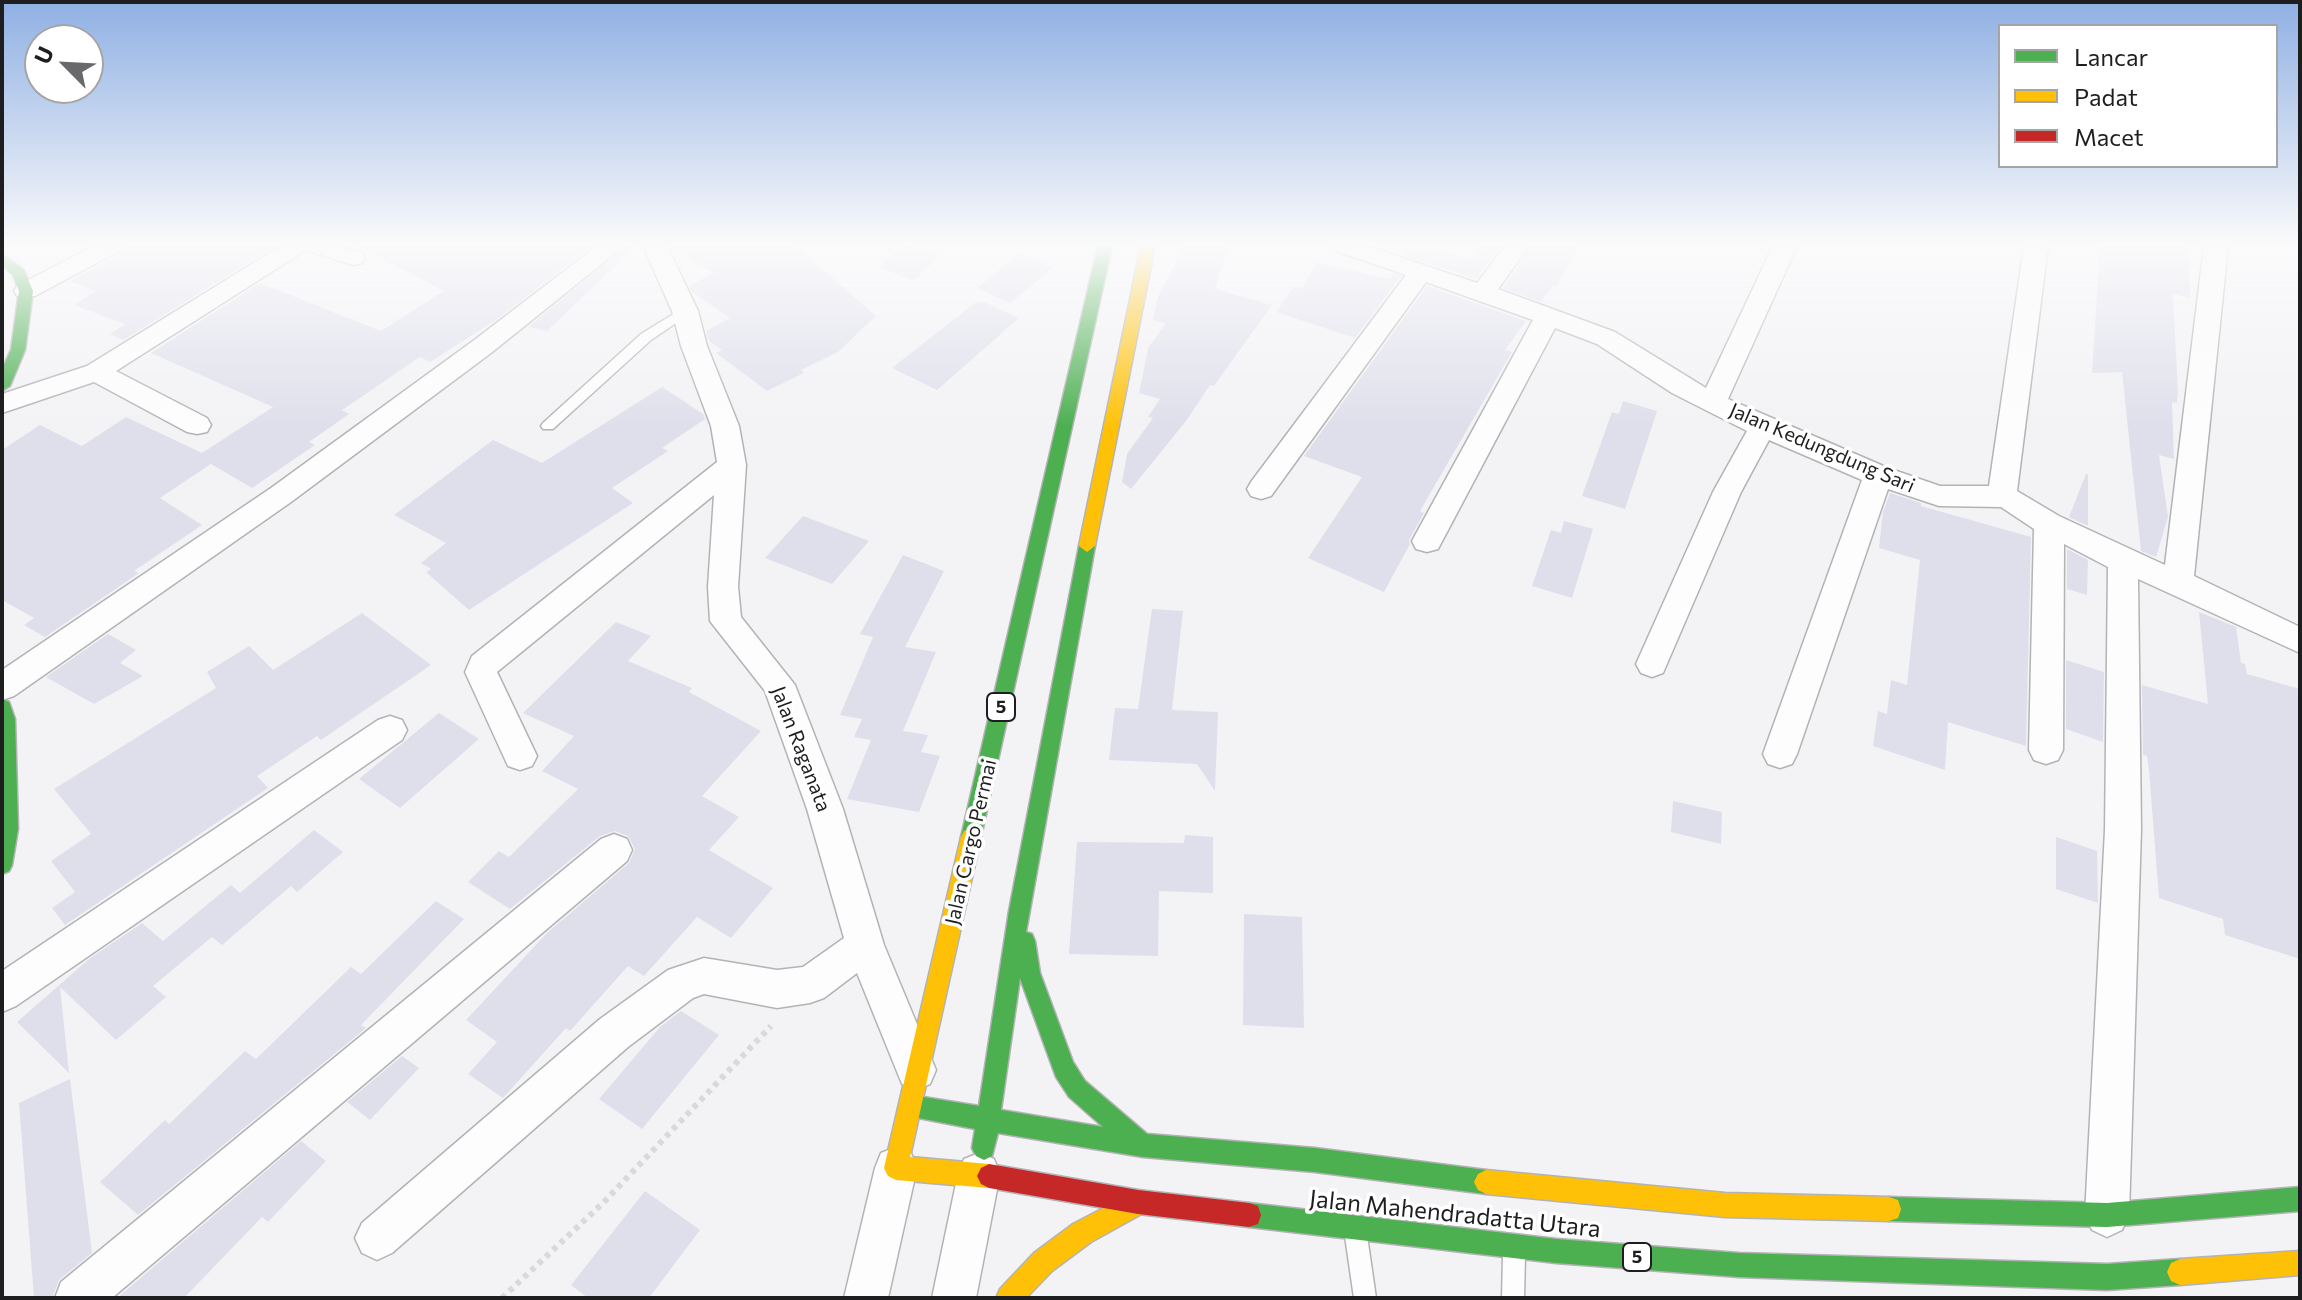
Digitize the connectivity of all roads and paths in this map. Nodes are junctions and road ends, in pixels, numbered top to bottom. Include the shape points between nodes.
1 (24, 307) edge
2 (200, 307) edge
3 (534, 307) edge
4 (683, 307) edge
5 (1091, 307) edge
6 (1135, 307) edge
7 (1396, 307) edge
8 (1519, 307) edge
9 (1757, 307) edge
10 (2028, 307) edge
11 (2209, 307) edge
12 (685, 311) junction
13 (1547, 318) junction
14 (96, 372) junction
15 (3, 388) edge
16 (1713, 402) junction
17 (197, 425) dead end
18 (548, 426) dead end
19 (1763, 427) junction
20 (732, 465) junction
21 (1878, 475) junction
22 (1261, 489) dead end
23 (2002, 497) junction
24 (2049, 524) junction
25 (1427, 541) dead end
26 (2123, 561) junction
27 (2178, 582) junction
28 (2300, 641) edge
29 (1652, 664) dead end
30 (2, 687) edge
31 (2, 707) edge
32 (390, 730) dead end
33 (2046, 750) dead end
34 (1780, 754) dead end
35 (520, 756) dead end
36 (614, 850) dead end
37 (2, 865) edge
38 (1019, 911) junction
39 (865, 945) junction
40 (810, 985) junction
41 (2, 993) edge
42 (915, 1092) junction
43 (989, 1119) junction
44 (1143, 1145) junction
45 (896, 1168) junction
46 (979, 1174) junction
47 (2300, 1199) edge
48 (1138, 1202) junction
49 (2107, 1215) junction
50 (1354, 1227) junction
51 (377, 1238) dead end
52 (1514, 1246) junction
53 (2300, 1263) edge
54 (77, 1298) edge
55 (502, 1298) edge
56 (866, 1298) edge
57 (954, 1298) edge
58 (1009, 1298) edge
59 (1365, 1298) edge
60 (1513, 1298) edge

1 - 15 main road via 18,350
2 - 14 street
3 - 30 street via 281,495
4 - 12 street, Jalan Raganata
5 - 42 main road, Jalan Cargo Permai / 5
6 - 38 main road
7 - 22 street
8 - 13 street, Jalan Kedungdung Sari
9 - 16 street
10 - 23 street
11 - 27 street
12 - 18 lane via 646,337
12 - 20 street, Jalan Raganata via 725,426
13 - 16 street, Jalan Kedungdung Sari via 1620,345 1665,378
13 - 25 street
14 - 15 street
14 - 17 street
16 - 19 street, Jalan Kedungdung Sari
19 - 21 street, Jalan Kedungdung Sari
19 - 29 street via 1727,492
20 - 35 street via 483,665 481,672
20 - 39 street, Jalan Raganata via 723,611 779,685 825,809
21 - 23 street, Jalan Kedungdung Sari via 1939,496
21 - 34 street
23 - 24 street, Jalan Kedungdung Sari
24 - 26 street, Jalan Kedungdung Sari
24 - 33 street
26 - 27 street, Jalan Kedungdung Sari
26 - 49 street via 2123,830
27 - 28 street, Jalan Kedungdung Sari
31 - 37 main road via 8,829
32 - 41 street
36 - 54 street
38 - 43 main road
38 - 44 main road via 1029,973 1057,1055 1077,1089
39 - 40 street
39 - 42 street, Jalan Raganata
40 - 51 street via 777,989 704,976 682,983 614,1033
40 - 55 path via 604,1202
42 - 43 main road, Jalan Mahendradatta Utara
42 - 45 main road, Jalan Cargo Permai / 5
43 - 44 main road, Jalan Mahendradatta Utara
43 - 46 main road
44 - 49 main road, Jalan Mahendradatta Utara via 1725,1205
45 - 46 main road, Jalan Mahendradatta Utara / 5
45 - 56 street, Jalan Cargo Permai
46 - 48 main road, Jalan Mahendradatta Utara / 5
46 - 57 street
47 - 49 main road, Jalan Mahendradatta Utara
48 - 50 main road, Jalan Mahendradatta Utara / 5
48 - 58 main road via 1043,1262
50 - 52 main road, Jalan Mahendradatta Utara / 5
50 - 59 lane
52 - 53 main road, Jalan Mahendradatta Utara / 5 via 1739,1265 2107,1277
52 - 60 lane

